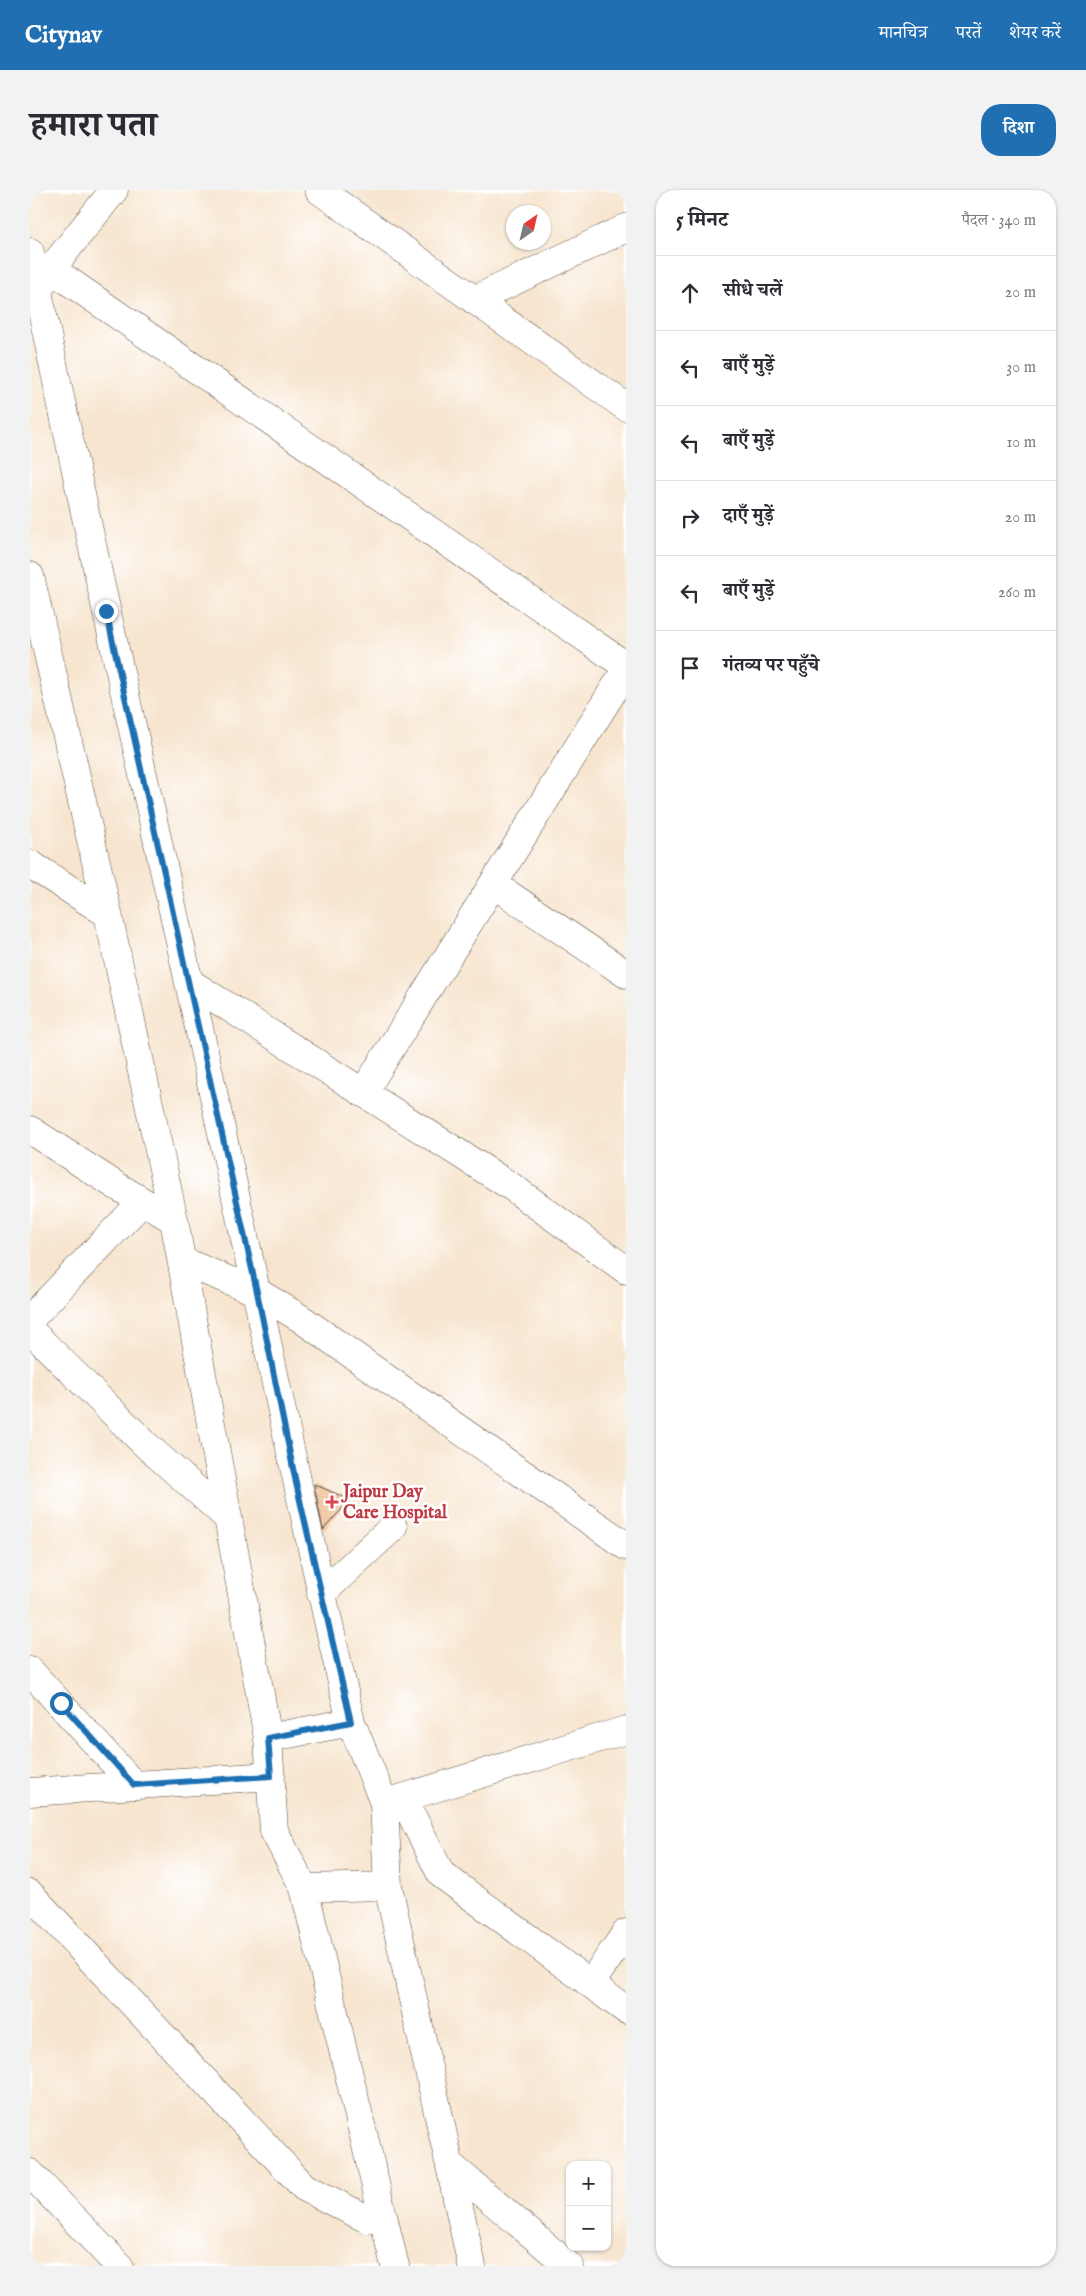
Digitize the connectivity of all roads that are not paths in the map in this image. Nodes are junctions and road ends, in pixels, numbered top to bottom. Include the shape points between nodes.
1 (114, 190) edge
2 (319, 190) edge
3 (626, 228) edge
4 (30, 252) edge
5 (40, 286) edge
6 (474, 300) junction
7 (626, 407) edge
8 (30, 576) edge
9 (626, 666) edge
10 (626, 670) edge
11 (30, 864) edge
12 (493, 884) junction
13 (108, 914) junction
14 (626, 974) edge
15 (189, 982) junction
16 (363, 1093) junction
17 (30, 1130) edge
18 (142, 1202) junction
19 (174, 1220) junction
20 (182, 1261) junction
21 (626, 1270) edge
22 (257, 1292) junction
23 (30, 1319) edge
24 (30, 1330) edge
25 (228, 1518) junction
26 (393, 1527) dead end
27 (626, 1546) edge
28 (321, 1594) junction
29 (30, 1671) edge
30 (351, 1722) junction
31 (626, 1730) edge
32 (268, 1738) junction
33 (271, 1776) junction
34 (134, 1785) junction
35 (30, 1792) edge
36 (394, 1801) junction
37 (388, 1886) junction
38 (304, 1888) junction
39 (30, 1894) edge
40 (626, 1933) edge
41 (590, 1984) junction
42 (626, 2010) edge
43 (450, 2165) junction
44 (30, 2172) edge
45 (380, 2206) junction
46 (119, 2266) edge
47 (394, 2266) edge
48 (472, 2266) edge
49 (569, 2266) edge

1 - 5 street
2 - 6 street
3 - 6 street
4 - 5 street
5 - 9 street
5 - 15 street via 106,611
6 - 7 street
8 - 13 street
10 - 12 street
11 - 13 street
12 - 14 street
12 - 16 street
13 - 19 street
15 - 16 street
15 - 22 street
16 - 21 street via 512,1187
17 - 18 street
18 - 19 street
18 - 23 street
19 - 20 street
20 - 22 street
20 - 25 street
22 - 27 street via 300,1318
22 - 28 street
24 - 25 street via 146,1445
25 - 32 street
26 - 28 street
28 - 30 street
29 - 34 street
30 - 32 street
30 - 36 street
31 - 36 street
32 - 33 street
33 - 34 street
33 - 38 street via 274,1832
34 - 35 street
36 - 37 street
36 - 41 street via 441,1874
37 - 38 street
37 - 43 street
38 - 45 street
39 - 45 street via 304,2187 367,2219
40 - 41 street
41 - 42 street
43 - 48 street
43 - 49 street
44 - 46 street
45 - 47 street

